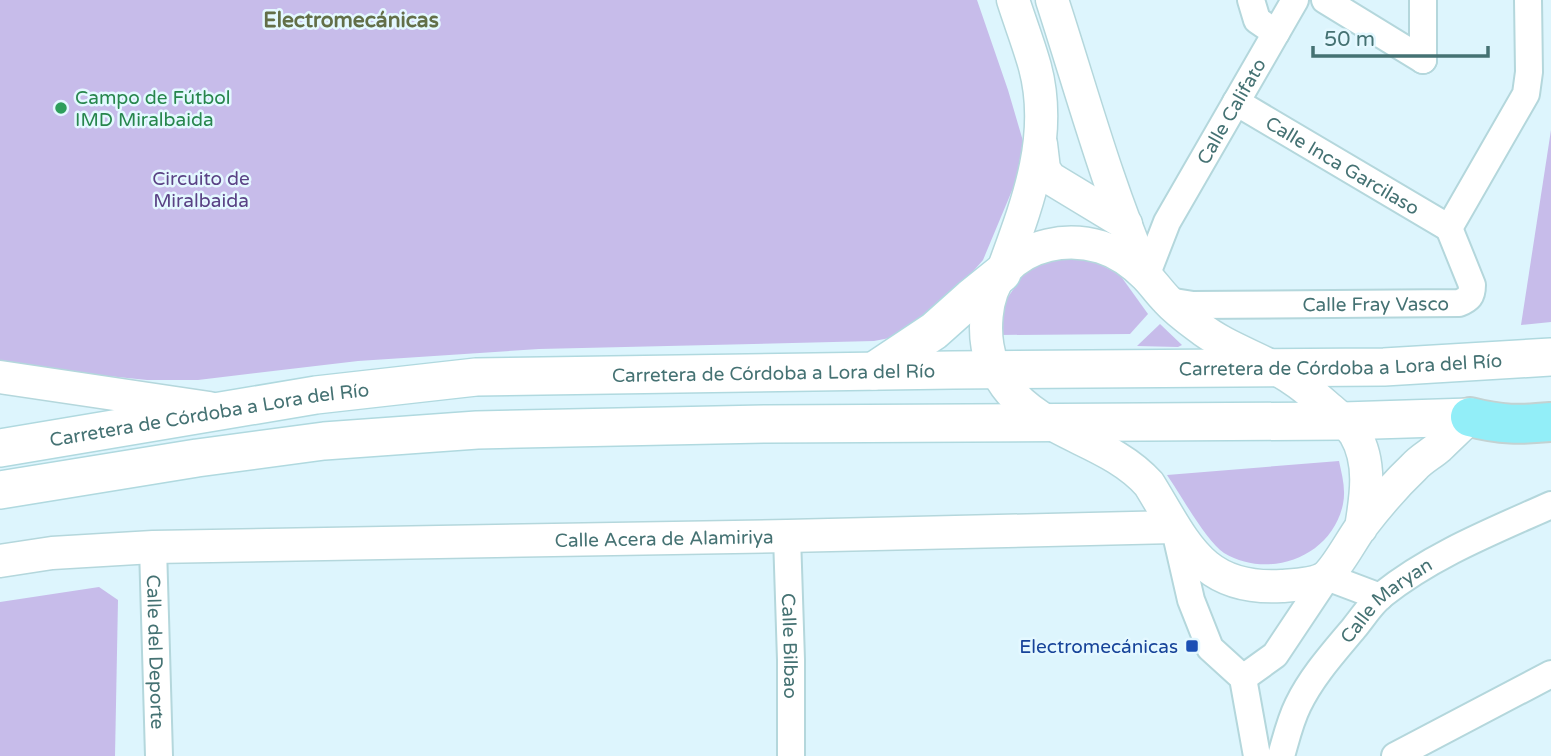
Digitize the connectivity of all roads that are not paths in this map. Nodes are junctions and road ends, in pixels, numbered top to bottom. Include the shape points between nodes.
1 (1013, 0) edge
2 (1052, 0) edge
3 (1251, 0) edge
4 (1295, 0) edge
5 (1325, 0) edge
6 (1423, 0) edge
7 (1528, 0) edge
8 (1276, 33) junction
9 (1236, 102) junction
10 (1040, 136) junction
11 (1101, 153) junction
12 (1061, 185) junction
13 (1167, 222) junction
14 (1126, 224) junction
15 (1449, 228) junction
16 (1002, 273) junction
17 (1146, 276) junction
18 (1168, 301) junction
19 (1551, 358) edge
20 (1273, 367) junction
21 (995, 369) junction
22 (874, 370) junction
23 (0, 377) edge
24 (228, 410) junction
25 (1470, 417) junction
26 (1343, 421) junction
27 (1551, 422) edge
28 (1048, 423) junction
29 (0, 448) edge
30 (0, 490) edge
31 (1551, 505) edge
32 (1174, 527) junction
33 (1361, 528) junction
34 (788, 536) junction
35 (153, 547) junction
36 (0, 561) edge
37 (1327, 577) junction
38 (1380, 597) junction
39 (1551, 674) edge
40 (1243, 678) junction
41 (159, 756) edge
42 (791, 756) edge
43 (1257, 756) edge
44 (1281, 756) edge
45 (1395, 756) edge

1 - 10 street via 1039,87
2 - 11 street
3 - 8 street via 1257,20
4 - 8 street, Calle Califato
5 - 6 street via 1423,60
7 - 15 street via 1526,94
8 - 9 street, Calle Califato
9 - 13 street, Calle Califato
9 - 15 street, Calle Inca Garcilaso
10 - 12 street via 1044,169
10 - 16 street via 1031,189
11 - 12 street via 1086,183
11 - 14 street
12 - 14 street
13 - 14 street via 1147,227
13 - 17 street, Calle Califato
14 - 17 street
15 - 18 street, Calle Fray Vasco via 1472,285 1472,294 1459,303 1193,305
16 - 17 street via 1034,250 1065,243 1102,248
16 - 21 street via 991,295 987,323 988,350
16 - 22 main road via 934,331
17 - 18 street
18 - 20 street via 1216,339
19 - 20 main road, Carretera de Córdoba a Lora del Río via 1384,367
20 - 21 main road, Carretera de Córdoba a Lora del Río
20 - 26 street via 1302,384
21 - 22 main road, Carretera de Córdoba a Lora del Río
21 - 28 street via 1008,388
22 - 24 main road, Carretera de Córdoba a Lora del Río via 476,377 316,394
23 - 24 street
24 - 29 main road, Carretera de Córdoba a Lora del Río
25 - 26 main road
25 - 27 highway via 1512,425
25 - 33 street via 1416,465
26 - 28 main road
26 - 33 street via 1355,434 1367,472
28 - 30 main road via 452,431 324,441
28 - 32 street via 1108,451 1141,475
31 - 38 street, Calle Maryan via 1454,549
32 - 34 street, Calle Acera de Alamiriya
32 - 37 street via 1199,560 1228,580 1269,587
32 - 40 street via 1191,600 1210,648
33 - 37 street
34 - 35 street, Calle Acera de Alamiriya
34 - 42 street, Calle Bilbao
35 - 36 street, Calle Acera de Alamiriya
35 - 41 street, Calle del Deporte
37 - 38 street
37 - 40 street via 1275,655
38 - 44 street, Calle Maryan via 1311,682
39 - 45 street
40 - 43 street

